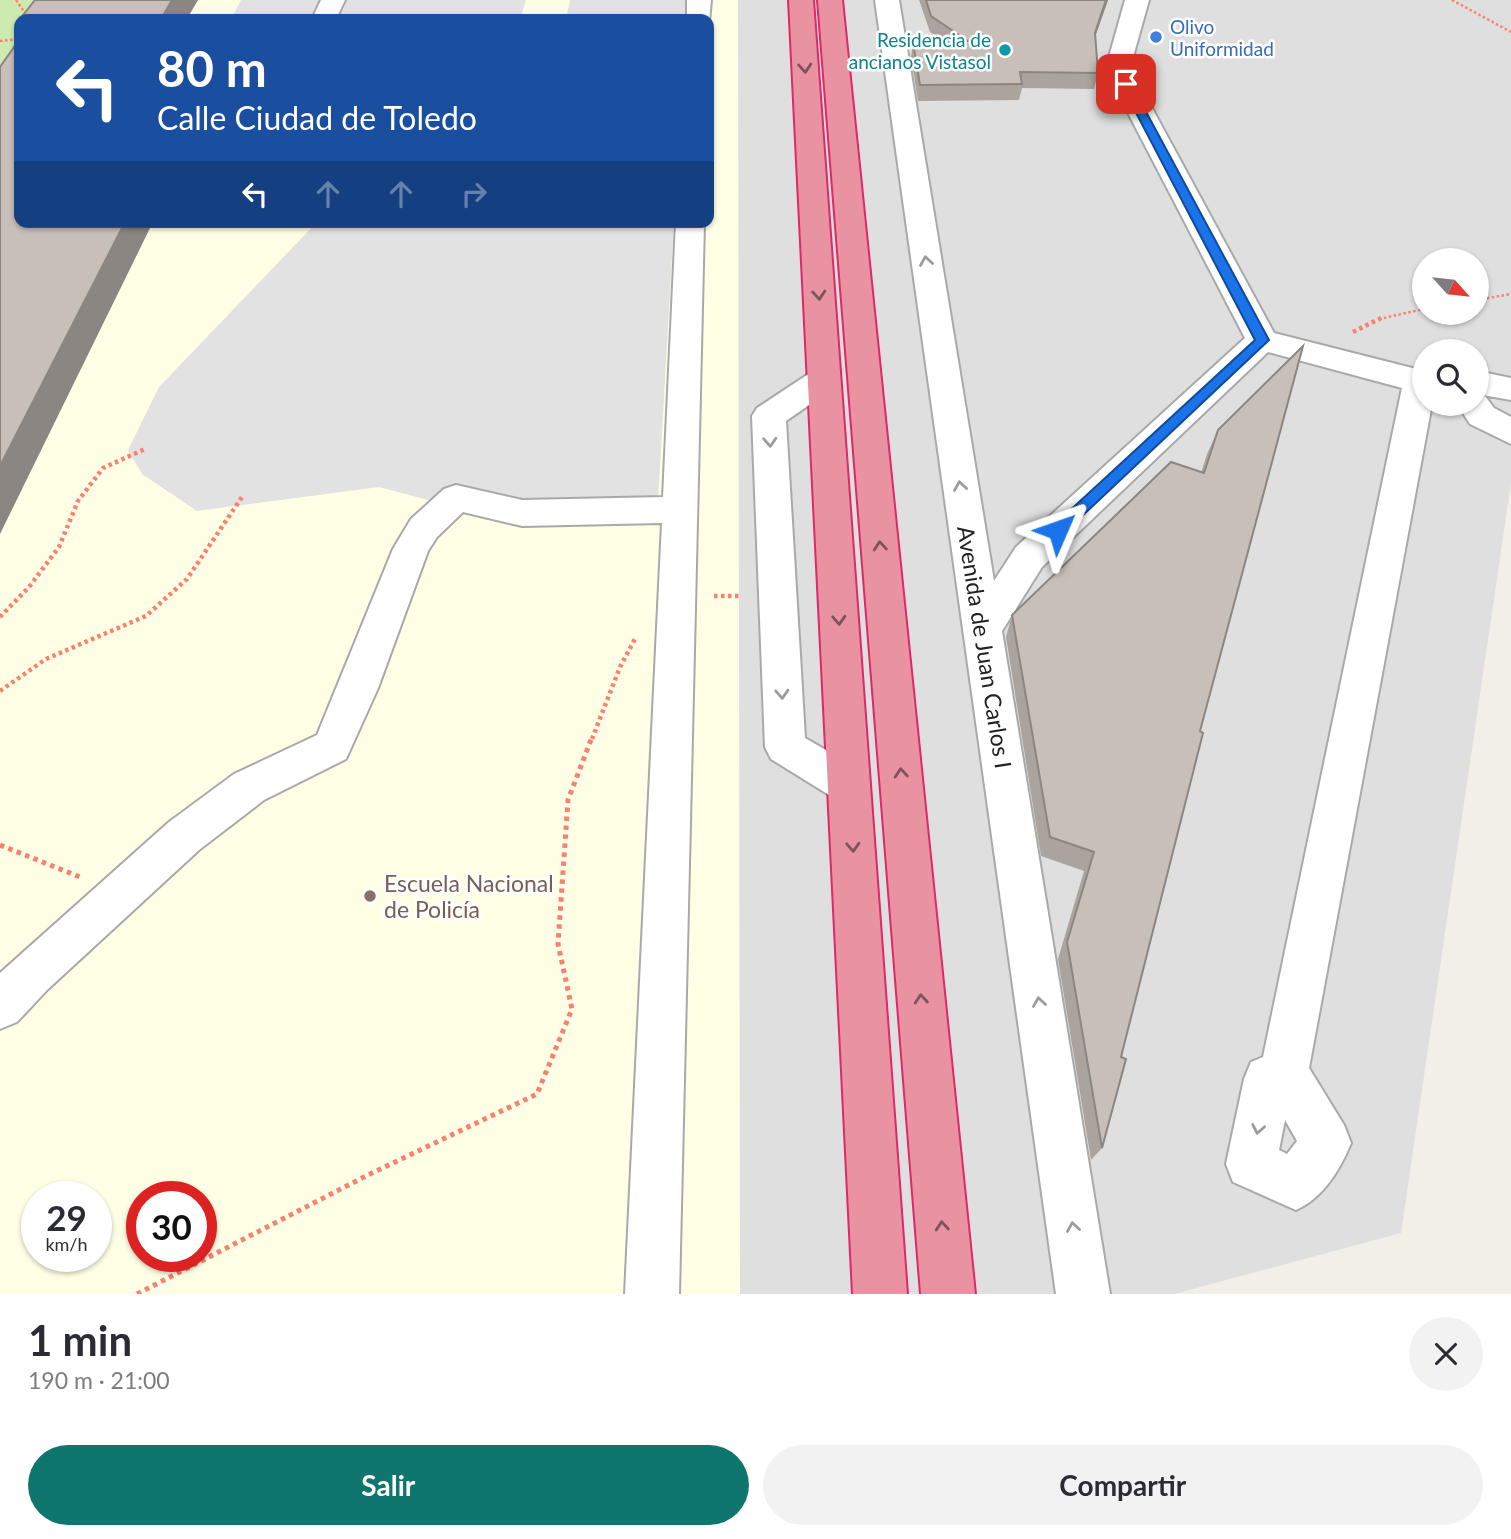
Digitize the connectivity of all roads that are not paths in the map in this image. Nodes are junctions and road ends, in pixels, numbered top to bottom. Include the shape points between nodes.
1 (801, 0) edge
2 (830, 0) edge
3 (887, 0) edge
4 (1137, 0) edge
5 (690, 228) edge
6 (1262, 340) junction
7 (824, 379) junction
8 (1412, 379) edge
9 (1489, 384) edge
10 (1511, 389) edge
11 (1415, 416) edge
12 (1482, 416) edge
13 (1511, 432) edge
14 (679, 510) junction
15 (969, 542) junction
16 (1029, 557) junction
17 (982, 630) junction
18 (849, 785) junction
19 (0, 1006) edge
20 (1284, 1072) dead end
21 (652, 1294) edge
22 (880, 1294) edge
23 (948, 1294) edge
24 (1083, 1294) edge

1 -> 7 highway
23 -> 2 highway
15 -> 3 street, Avenida de Juan Carlos I
4 - 6 street via 1121,57 1126,84
5 - 14 street
6 - 8 street
6 - 16 street
7 -> 18 highway
7 -> 18 street via 769,416 785,747
9 - 10 street
11 - 20 street
12 - 13 street
14 - 19 street via 522,513 456,498 424,528 411,549 332,747 249,787 184,836
14 - 21 street
15 - 16 street via 1002,554
15 - 17 street, Avenida de Juan Carlos I
16 - 17 street
24 -> 17 street, Avenida de Juan Carlos I
18 -> 22 highway

